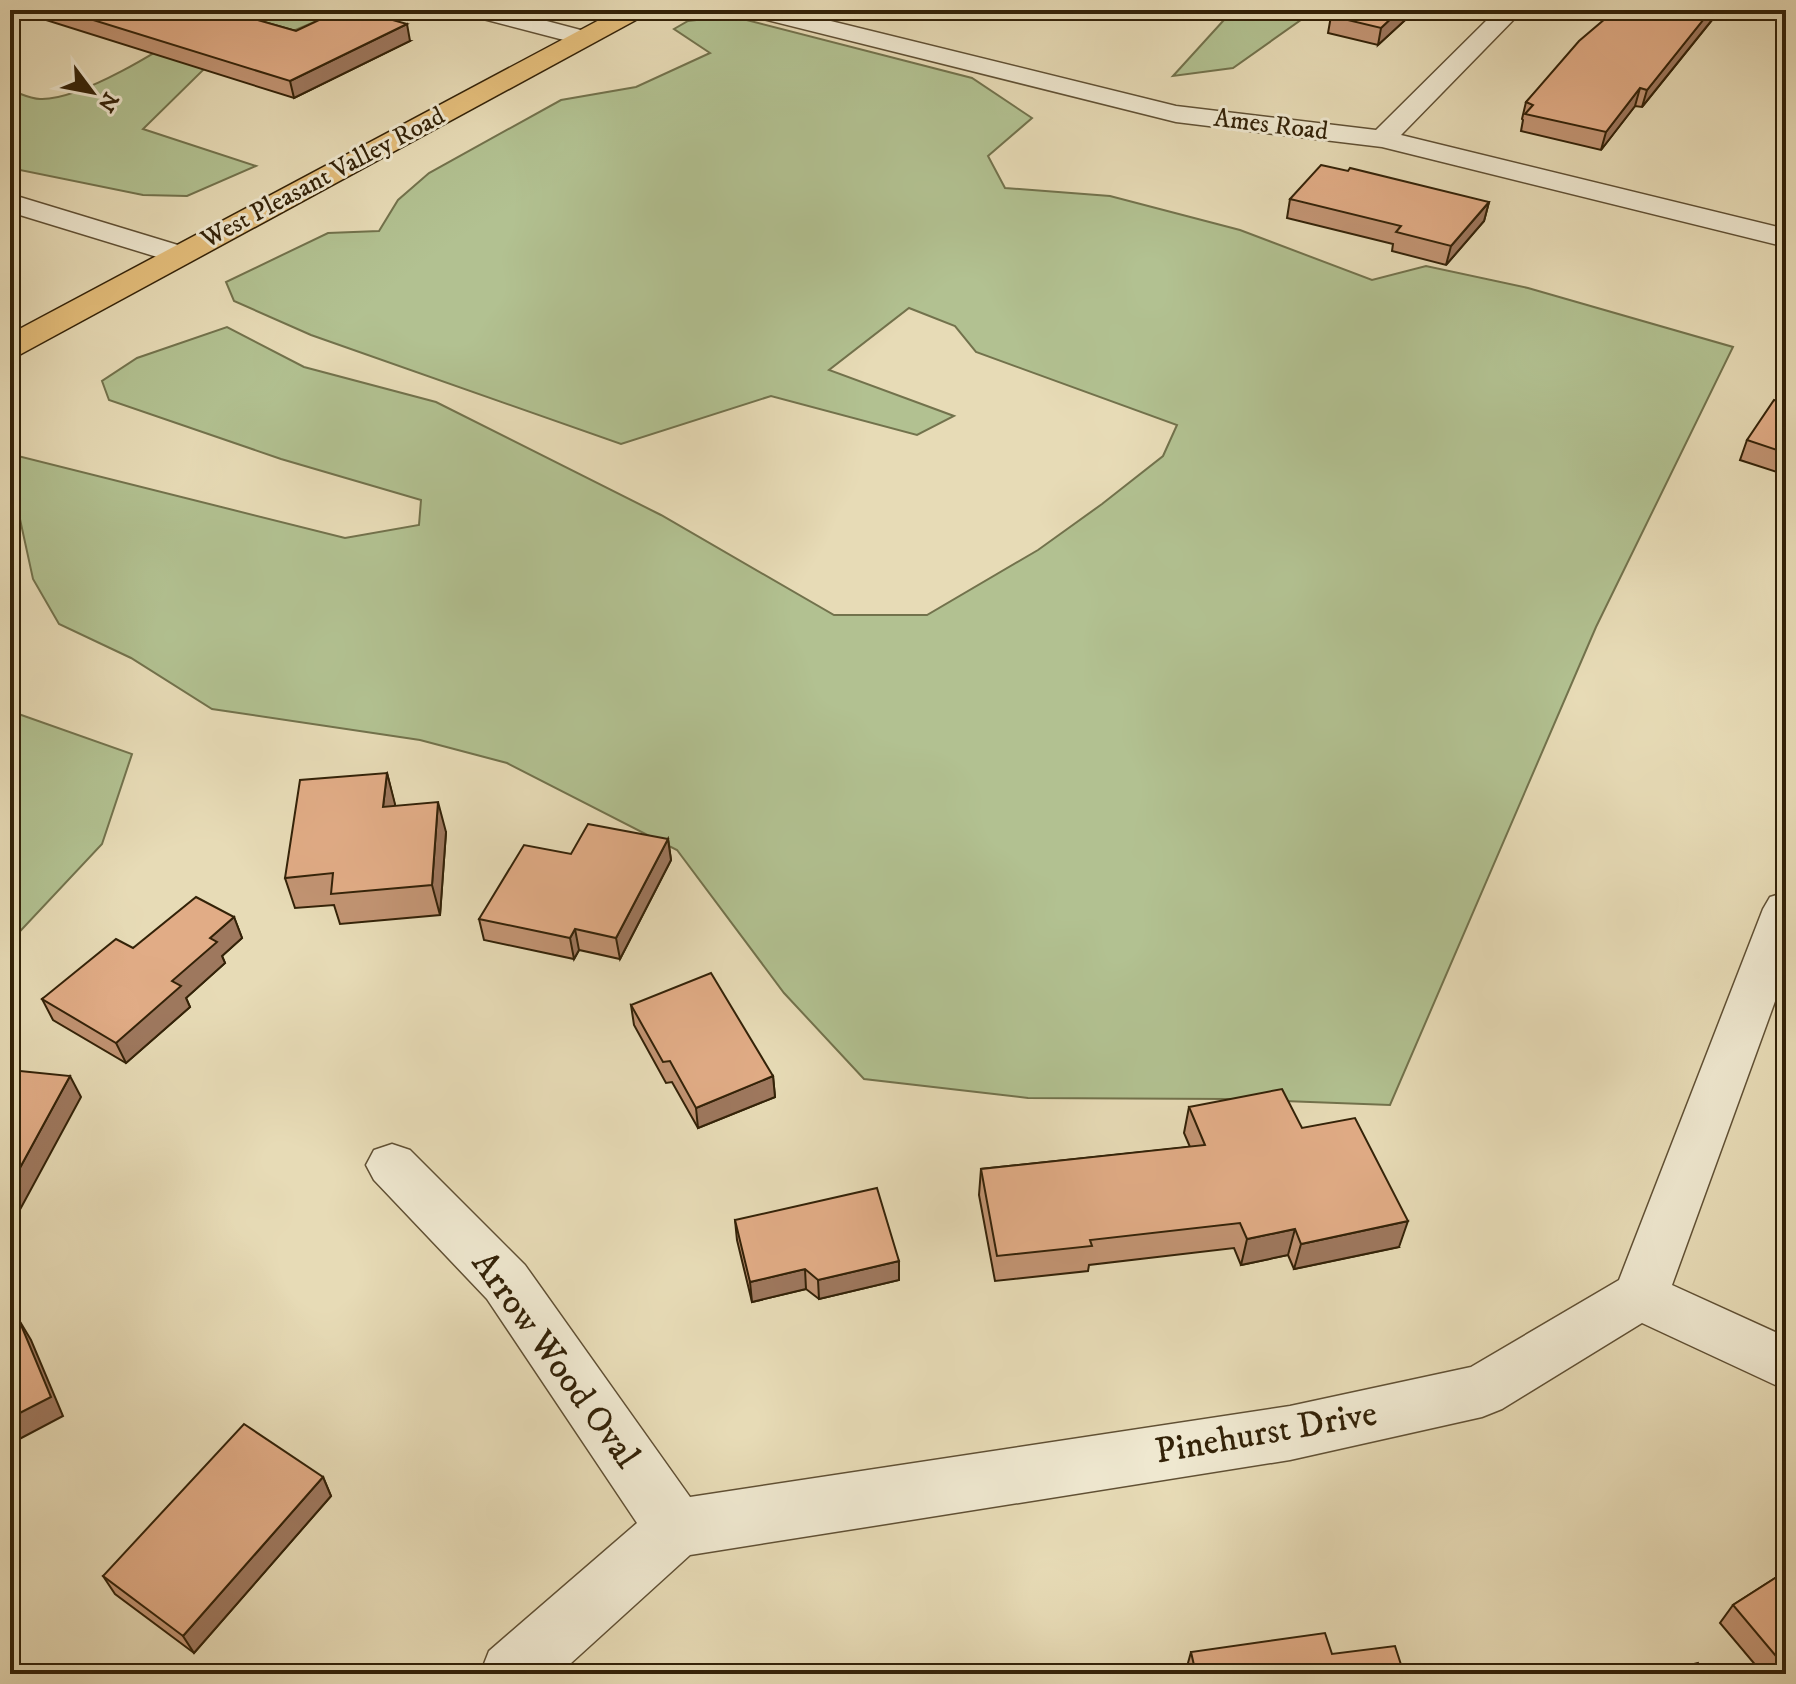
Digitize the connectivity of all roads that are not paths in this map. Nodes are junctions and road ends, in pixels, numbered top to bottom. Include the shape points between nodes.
1 (477, 10) edge
2 (636, 10) edge
3 (756, 10) edge
4 (1511, 10) edge
5 (583, 38) junction
6 (1382, 139) junction
7 (10, 203) edge
8 (1786, 238) edge
9 (180, 255) junction
10 (10, 347) edge
11 (1786, 909) edge
12 (392, 1165) dead end
13 (1640, 1296) junction
14 (1786, 1364) edge
15 (676, 1528) junction
16 (512, 1674) edge

1 - 5 street
2 - 5 main road, West Pleasant Valley Road
3 - 6 street, Ames Road via 1176,114
4 - 6 street
5 - 9 main road, West Pleasant Valley Road
6 - 8 street, Ames Road
7 - 9 street
9 - 10 main road, West Pleasant Valley Road
11 - 13 street
12 - 15 street, Arrow Wood Oval via 506,1282
13 - 14 street
13 - 15 street, Pinehurst Drive via 1482,1391 1290,1433
15 - 16 street

